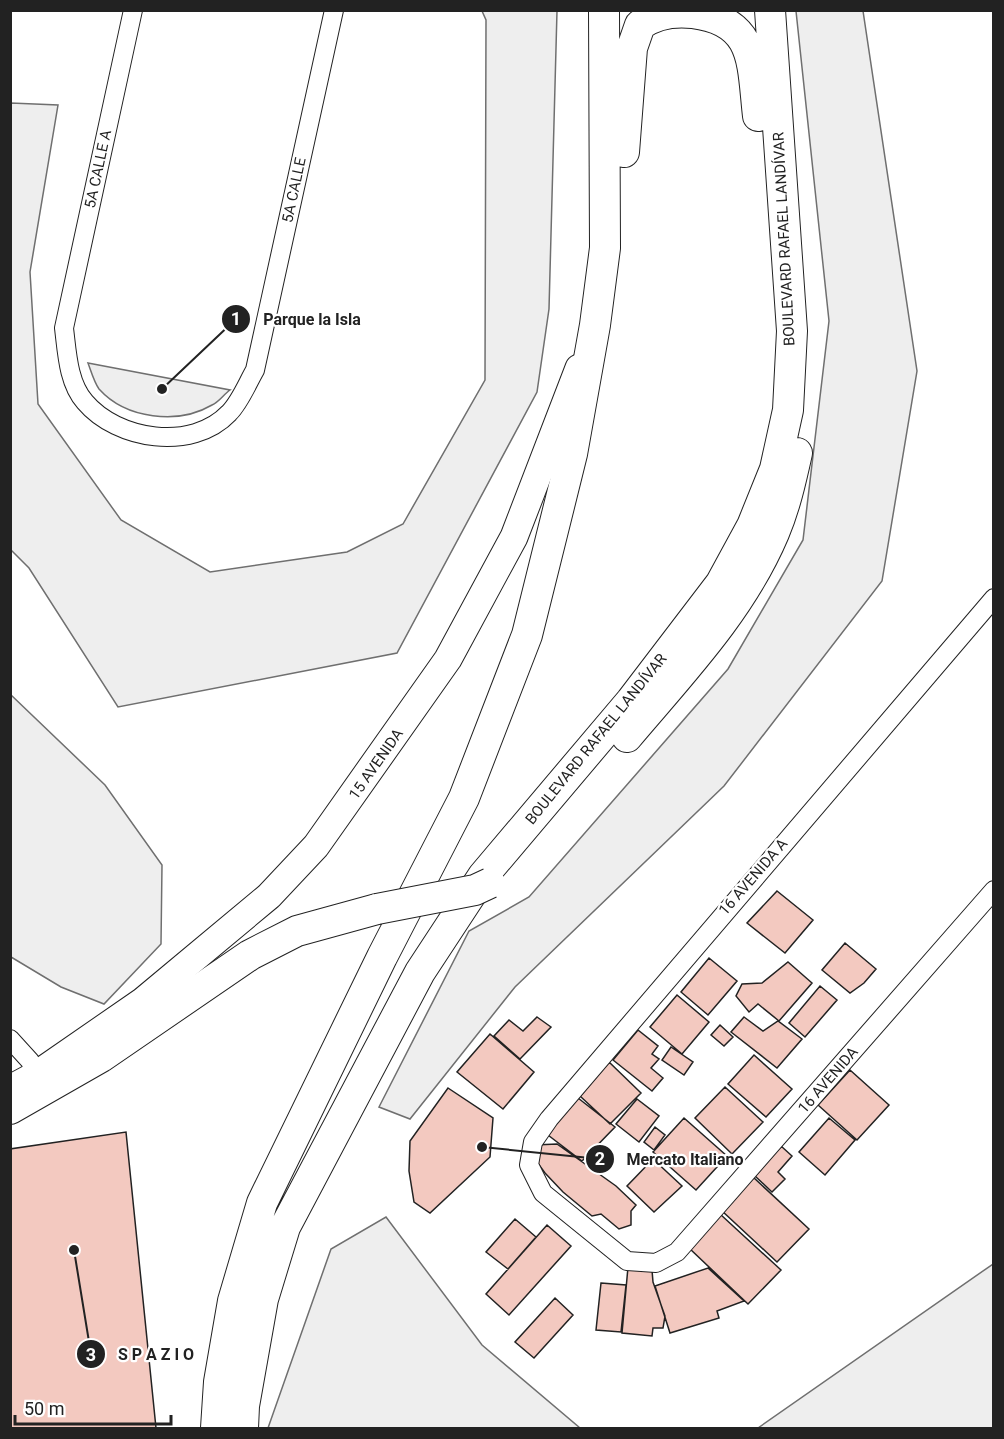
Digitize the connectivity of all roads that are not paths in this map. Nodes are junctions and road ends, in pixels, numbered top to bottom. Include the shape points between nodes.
1 (133, 10) edge
2 (334, 10) edge
3 (604, 10) edge
4 (770, 10) edge
5 (784, 204) junction
6 (605, 248) junction
7 (595, 326) junction
8 (255, 370) joint
9 (993, 598) edge
10 (993, 890) edge
11 (10, 1040) edge
12 (36, 1075) junction
13 (10, 1089) edge
14 (10, 1109) edge
15 (656, 1263) joint
16 (216, 1428) edge
17 (243, 1428) edge

1 - 8 street, 5A CALLE A via 64,328 68,366 84,401 110,424 132,433 187,435 228,414
2 - 8 street, 5A CALLE
3 - 6 main road
4 - 5 main road, BOULEVARD RAFAEL LANDÍVAR
5 - 6 main road via 762,146 750,52 738,31 730,23 708,15 657,15 640,25 632,48 622,189
5 - 14 main road, bridge via 798,247 808,320 810,377 788,493 777,526 718,629 545,835 512,869 475,890 357,914 277,940 101,1057
5 - 17 main road, BOULEVARD RAFAEL LANDÍVAR via 792,330 788,410 776,469 752,526 721,583 631,701 483,876 420,972 285,1227 263,1299
6 - 7 main road
7 - 12 street, 15 AVENIDA via 514,537 448,659 350,801 316,846 269,896 143,1001
7 - 16 main road via 547,564 518,662 449,831 382,957 262,1203 233,1301 219,1382
9 - 15 street, 16 AVENIDA A via 533,1142 529,1165 543,1193 627,1261
10 - 15 street, 16 AVENIDA via 677,1252
11 - 12 street via 30,1061
12 - 13 street, 15 AVENIDA

